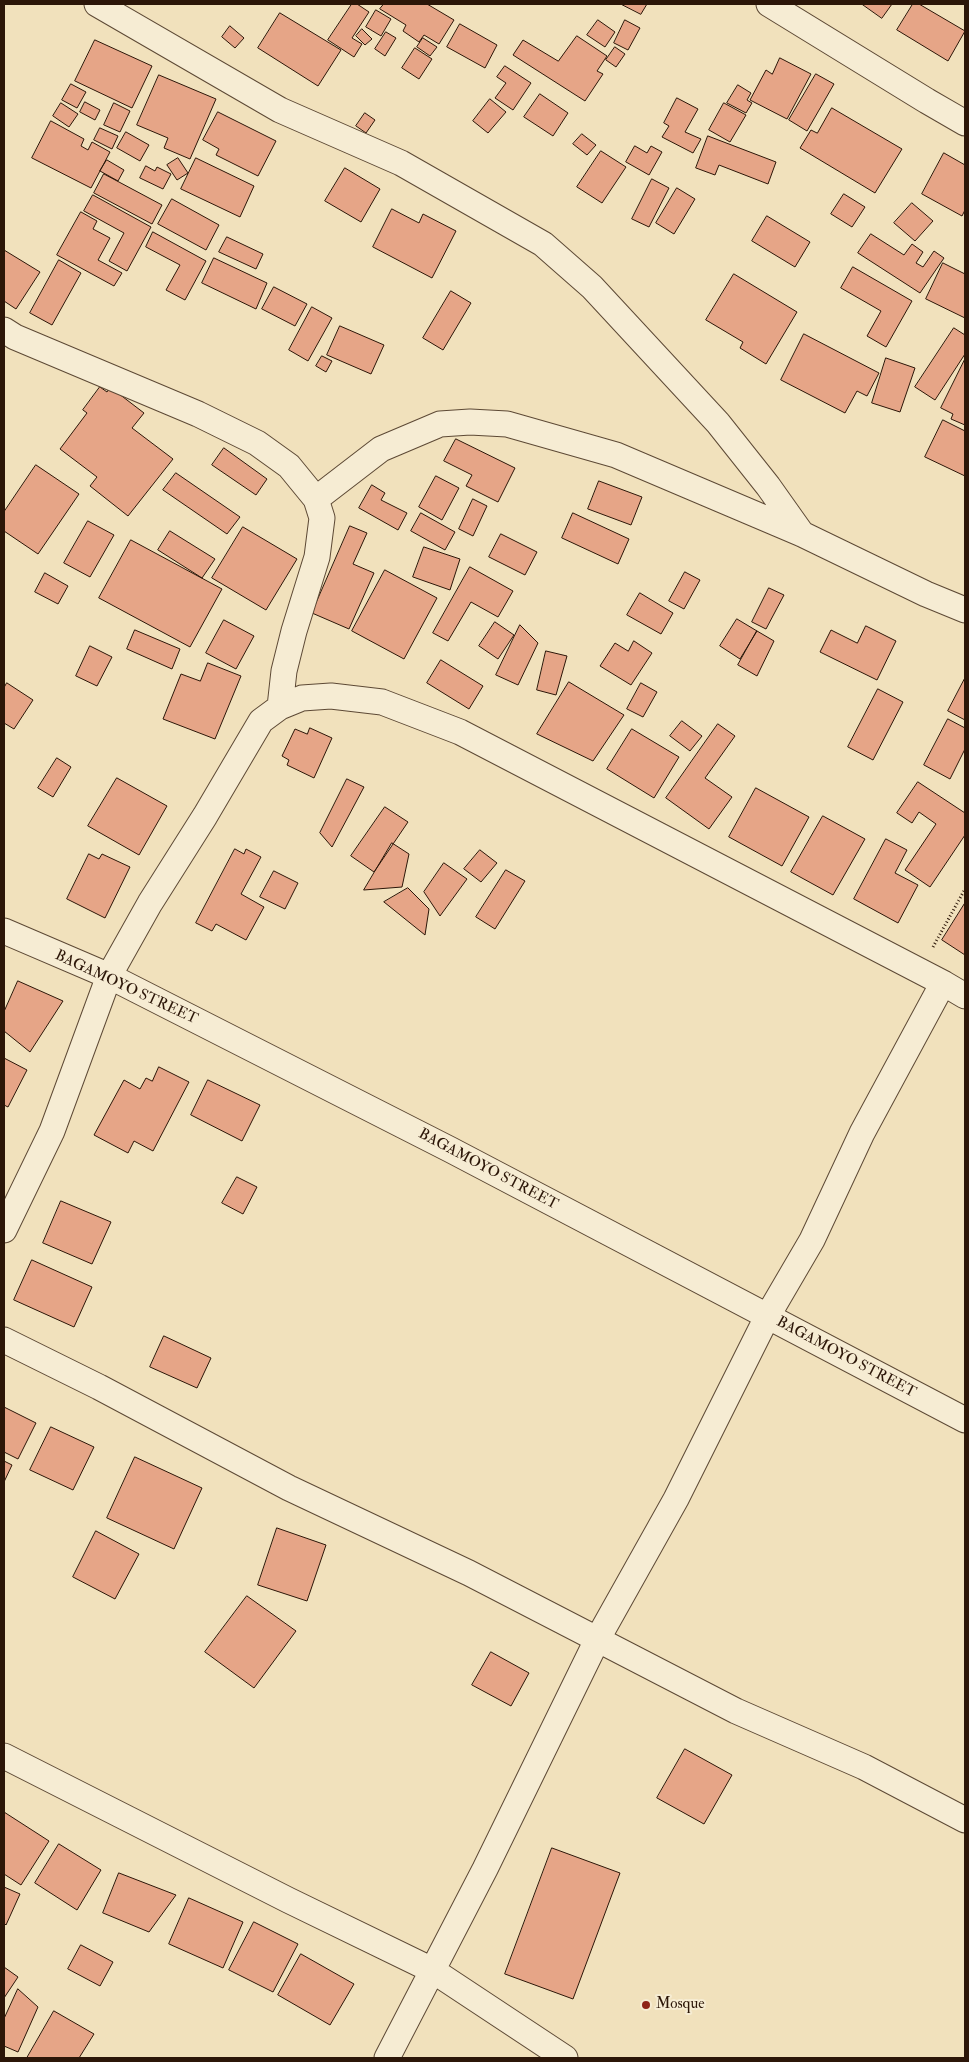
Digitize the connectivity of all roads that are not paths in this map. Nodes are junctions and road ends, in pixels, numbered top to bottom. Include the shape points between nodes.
1 (97, 4) edge
2 (768, 4) edge
3 (965, 123) edge
4 (4, 330) edge
5 (316, 499) junction
6 (802, 534) junction
7 (965, 610) edge
8 (280, 706) junction
9 (4, 932) edge
10 (109, 976) junction
11 (943, 983) junction
12 (965, 996) edge
13 (4, 1230) edge
14 (767, 1317) junction
15 (4, 1340) edge
16 (965, 1420) edge
17 (597, 1640) junction
18 (4, 1756) edge
19 (965, 1820) edge
20 (432, 1970) junction
21 (388, 2058) edge
22 (565, 2058) edge

1 - 6 street via 280,110 401,162 543,244 592,287 718,423
2 - 3 street
4 - 5 street via 257,443 289,466
5 - 6 street via 381,449 440,424 507,424 616,455
5 - 8 street via 322,518 318,558 286,663
6 - 7 street
8 - 10 street via 261,722 241,753
8 - 11 street via 302,698 331,696 382,702 460,732
9 - 10 street, BAGAMOYO STREET
10 - 13 street via 52,1131
10 - 14 street, BAGAMOYO STREET
11 - 12 street
11 - 14 street via 862,1133 812,1240
14 - 16 street, BAGAMOYO STREET
14 - 17 street via 676,1499
15 - 17 street via 289,1488 469,1573
17 - 19 street via 736,1711 864,1767
17 - 20 street
18 - 20 street
20 - 21 street
20 - 22 street

